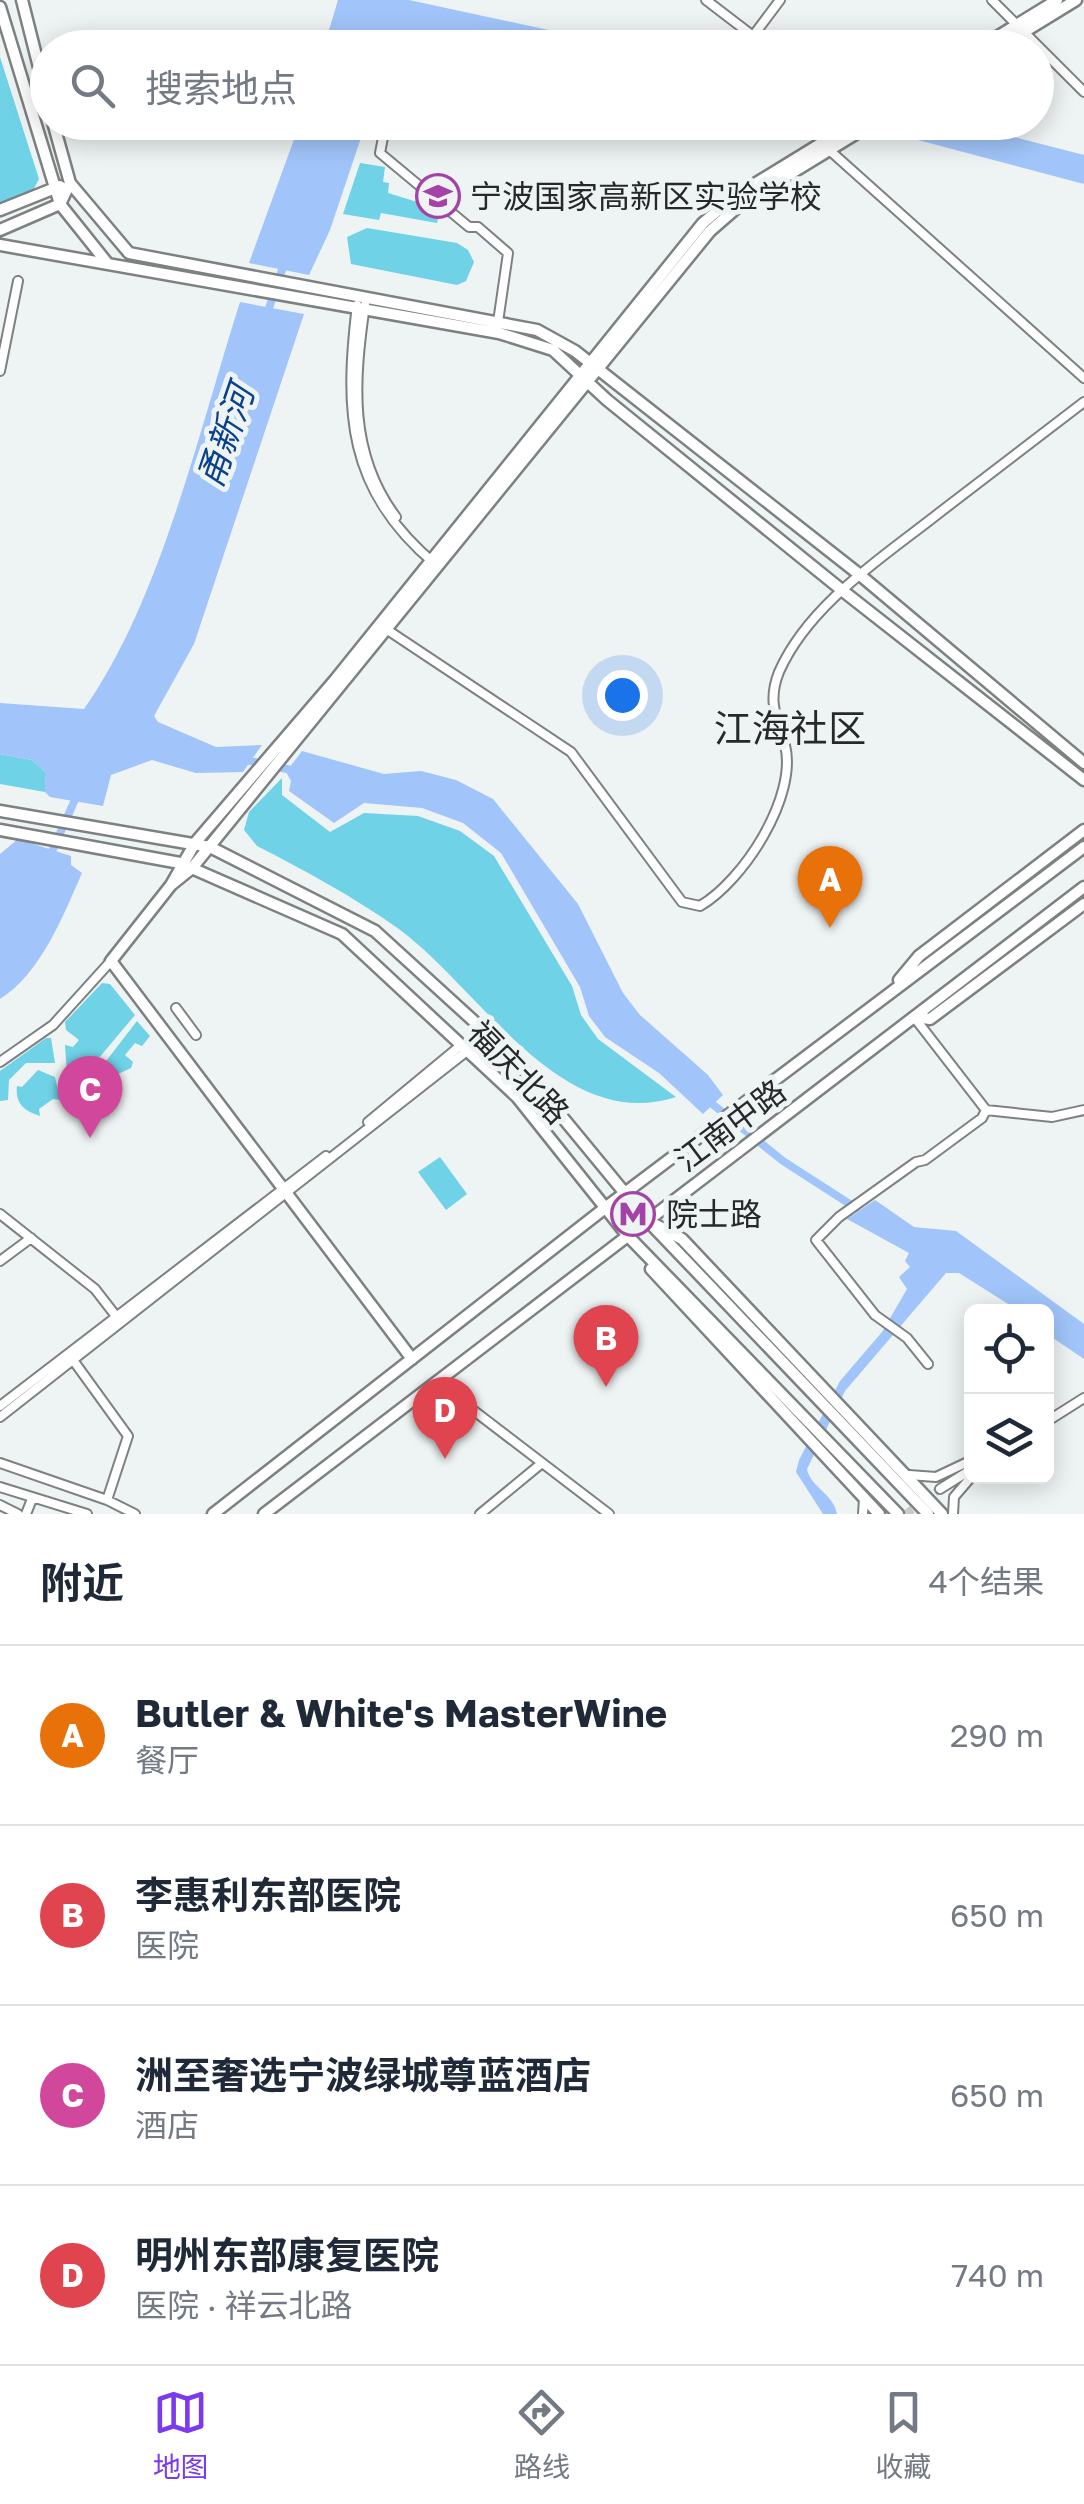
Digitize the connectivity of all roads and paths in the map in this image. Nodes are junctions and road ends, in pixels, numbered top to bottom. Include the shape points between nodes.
1 (22, 0) edge
2 (708, 0) edge
3 (780, 0) edge
4 (992, 0) edge
5 (1057, 0) edge
6 (1076, 0) edge
7 (0, 7) edge
8 (1021, 28) junction
9 (746, 30) edge
10 (758, 30) edge
11 (1017, 30) edge
12 (1019, 30) edge
13 (30, 32) edge
14 (1054, 62) edge
15 (1084, 92) edge
16 (30, 101) edge
17 (42, 140) edge
18 (58, 140) edge
19 (383, 140) edge
20 (834, 140) edge
21 (839, 140) edge
22 (825, 147) junction
23 (70, 183) junction
24 (57, 186) junction
25 (60, 204) junction
26 (0, 210) edge
27 (0, 230) edge
28 (0, 246) edge
29 (108, 264) junction
30 (18, 281) dead end
31 (362, 297) junction
32 (360, 310) junction
33 (498, 322) junction
34 (594, 366) junction
35 (0, 371) edge
36 (584, 378) junction
37 (1084, 378) edge
38 (1084, 402) edge
39 (436, 562) junction
40 (860, 575) junction
41 (843, 591) junction
42 (383, 626) junction
43 (1084, 764) edge
44 (1084, 780) edge
45 (0, 811) edge
46 (0, 830) edge
47 (1084, 830) edge
48 (195, 843) junction
49 (1084, 846) edge
50 (210, 848) junction
51 (180, 863) junction
52 (192, 868) junction
53 (172, 885) junction
54 (1084, 887) edge
55 (1084, 904) edge
56 (111, 961) junction
57 (888, 994) junction
58 (176, 1008) dead end
59 (914, 1017) junction
60 (196, 1035) dead end
61 (464, 1048) junction
62 (0, 1062) edge
63 (986, 1110) junction
64 (1084, 1110) edge
65 (283, 1192) junction
66 (626, 1192) junction
67 (605, 1208) junction
68 (0, 1214) edge
69 (647, 1220) junction
70 (628, 1236) junction
71 (31, 1238) junction
72 (0, 1261) edge
73 (119, 1320) junction
74 (412, 1359) junction
75 (74, 1360) junction
76 (928, 1364) dead end
77 (442, 1377) junction
78 (1084, 1398) edge
79 (0, 1406) edge
80 (0, 1416) edge
81 (1054, 1417) edge
82 (542, 1463) junction
83 (0, 1464) edge
84 (964, 1464) edge
85 (909, 1475) junction
86 (964, 1477) edge
87 (964, 1484) edge
88 (0, 1487) edge
89 (940, 1489) tunnel mouth
90 (864, 1498) junction
91 (36, 1500) junction
92 (106, 1500) junction
93 (0, 1504) edge
94 (18, 1514) edge
95 (30, 1514) edge
96 (87, 1514) edge
97 (135, 1514) edge
98 (213, 1514) edge
99 (264, 1514) edge
100 (480, 1514) edge
101 (609, 1514) edge
102 (863, 1514) edge
103 (879, 1514) edge
104 (898, 1514) edge
105 (928, 1514) edge
106 (942, 1514) edge
107 (953, 1514) edge

1 - 13 main road
2 - 9 street
3 - 10 street
4 - 8 street
5 - 8 main road
6 - 8 main road
7 - 16 main road
8 - 11 main road
8 - 12 main road
14 - 15 street
17 - 24 main road
18 - 23 main road
19 - 33 street via 380,153 508,253
20 - 22 main road
21 - 22 main road
22 - 34 main road via 710,231
22 - 37 street
23 - 24 main road
23 - 25 main road
23 - 31 main road via 130,253
24 - 25 main road
24 - 26 main road
25 - 27 main road
25 - 29 main road
28 - 29 main road
29 - 32 main road
30 - 35 street
31 - 32 street
31 - 33 main road
32 - 36 main road via 498,333 553,350
32 - 39 street via 355,406 363,452 380,496
33 - 34 main road via 537,330
34 - 36 main road
34 - 40 main road
36 - 39 main road
36 - 41 main road
38 - 40 street
39 - 42 main road
40 - 41 street
40 - 43 main road
41 - 42 street via 800,636 773,691 786,760 769,828 731,880 700,906 682,902 585,766 558,740
41 - 44 main road
42 - 48 main road
42 - 50 main road
45 - 48 main road, 福庆北路
46 - 51 main road, 福庆北路
47 - 57 main road via 919,956
48 - 50 main road, 福庆北路
48 - 51 main road
49 - 57 main road, 江南中路
50 - 52 main road
50 - 66 main road, 福庆北路 via 375,930 512,1056
51 - 52 main road, 福庆北路
51 - 53 main road
52 - 53 main road
52 - 61 main road, 福庆北路 via 342,934
53 - 56 main road
54 - 59 main road, 江南中路
55 - 59 main road via 930,1019
56 - 62 street via 54,1024
56 - 65 main road
57 - 66 main road, 江南中路
58 - 60 street
59 - 63 street
59 - 69 main road, 江南中路
61 - 65 street
61 - 67 main road, 福庆北路 via 517,1097
63 - 64 street via 1052,1117
63 - 76 street via 816,1240 875,1315
65 - 73 street
65 - 74 main road
66 - 67 main road, 江南中路
66 - 69 main road, 福庆北路
67 - 70 main road, 福庆北路
67 - 74 main road, 江南中路
68 - 71 street
69 - 70 main road, 江南中路
69 - 85 main road via 682,1239
69 - 105 main road
70 - 77 main road, 江南中路
70 - 90 main road via 672,1294
70 - 104 main road, 福庆北路
71 - 72 street
71 - 73 street via 95,1290
73 - 75 street
73 - 79 street
74 - 98 main road, 江南中路
75 - 80 street
75 - 92 street via 128,1436
77 - 82 street via 452,1394
77 - 99 main road, 江南中路
78 - 81 street
82 - 100 street
82 - 101 street
83 - 92 street
84 - 85 street via 936,1478
85 - 106 main road
86 - 89 street
87 - 107 street
88 - 91 street
90 - 102 street
90 - 103 main road
91 - 95 street
91 - 96 street
92 - 97 street
93 - 94 street

